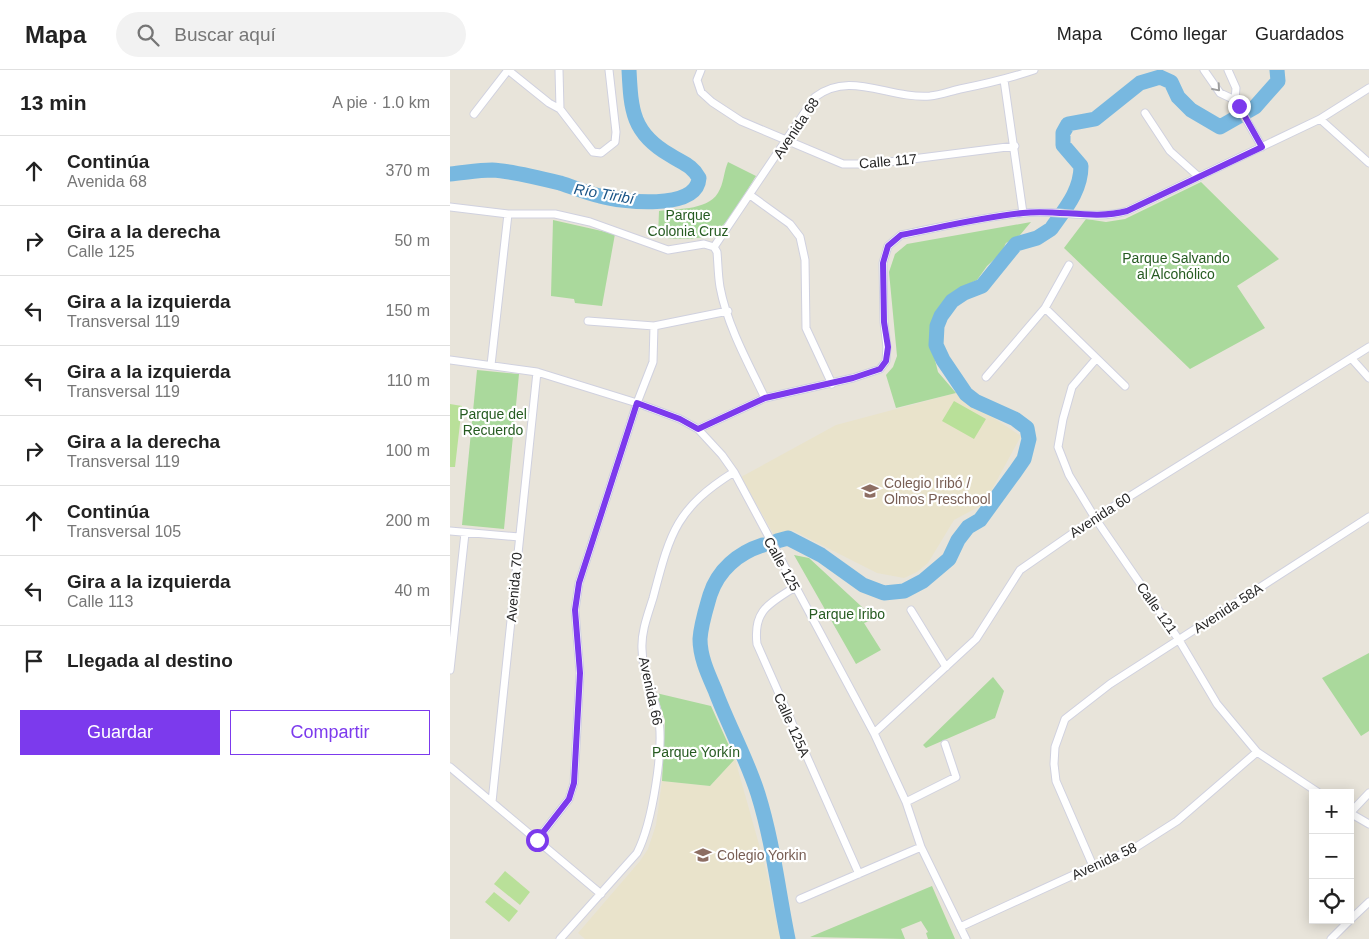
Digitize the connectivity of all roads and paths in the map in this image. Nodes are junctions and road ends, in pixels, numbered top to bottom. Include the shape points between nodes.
1 (508, 70) edge
2 (559, 70) edge
3 (609, 70) edge
4 (701, 70) edge
5 (1034, 70) edge
6 (1204, 70) edge
7 (1228, 70) edge
8 (1004, 80) junction
9 (1369, 88) edge
10 (1237, 103) junction
11 (560, 109) junction
12 (1145, 113) dead end
13 (474, 114) dead end
14 (1320, 119) junction
15 (786, 141) junction
16 (1015, 146) junction
17 (1262, 147) junction
18 (1369, 163) edge
19 (1199, 177) junction
20 (750, 195) junction
21 (450, 208) edge
22 (1023, 213) junction
23 (508, 214) junction
24 (714, 247) junction
25 (1069, 265) dead end
26 (1045, 308) junction
27 (728, 311) junction
28 (588, 321) dead end
29 (654, 326) junction
30 (1369, 347) edge
31 (1096, 359) junction
32 (1352, 359) junction
33 (450, 360) edge
34 (491, 365) junction
35 (537, 372) junction
36 (986, 377) dead end
37 (1369, 378) edge
38 (832, 384) junction
39 (1124, 386) dead end
40 (765, 398) junction
41 (637, 403) junction
42 (698, 429) junction
43 (734, 472) junction
44 (1369, 517) edge
45 (1095, 518) junction
46 (450, 531) edge
47 (466, 533) junction
48 (519, 537) junction
49 (795, 587) junction
50 (911, 610) dead end
51 (1179, 640) junction
52 (946, 667) junction
53 (450, 670) edge
54 (874, 733) junction
55 (944, 744) dead end
56 (1257, 752) junction
57 (450, 767) edge
58 (1313, 789) edge
59 (1369, 793) edge
60 (492, 802) junction
61 (906, 802) junction
62 (1354, 809) edge
63 (1354, 815) edge
64 (1369, 824) edge
65 (537, 840) junction
66 (921, 847) junction
67 (1092, 866) junction
68 (859, 874) junction
69 (601, 894) junction
70 (800, 899) dead end
71 (1369, 902) edge
72 (1354, 916) edge
73 (1346, 924) edge
74 (960, 927) junction
75 (560, 939) edge
76 (966, 939) edge
77 (1331, 939) edge

1 - 11 street
1 - 13 street
2 - 11 street
3 - 11 street via 615,142 601,152 593,152
4 - 15 street, Calle 117 via 697,80 701,92 712,102 741,121
5 - 8 street, Avenida 68
6 -> 10 street via 1220,93
7 - 10 street via 1236,88
8 - 15 street, Avenida 68 via 930,96 909,95 849,80 838,81 826,86 815,97
8 - 16 street
9 - 14 street
10 - 17 street
12 - 19 street via 1170,151
14 - 17 street
14 - 18 street
15 - 16 street, Calle 117 via 843,164 873,164
15 - 20 street, Avenida 68
16 - 22 street
17 - 19 street
19 - 22 street via 1127,211 1108,215
20 - 24 street, Avenida 68
20 - 38 street via 790,224 800,237 805,260 806,328
21 - 23 street
22 - 38 street via 901,235 893,241 883,263 886,361 880,369
23 - 24 street via 555,214 590,222 668,250 704,244
23 - 34 street
24 - 27 street via 720,288
25 - 26 street
26 - 31 street
26 - 36 street
27 - 29 street
27 - 40 street via 738,342
28 - 29 street
29 - 41 street via 653,362
30 - 32 street, Avenida 60
31 - 39 street
31 - 45 street, Calle 121 via 1072,387 1058,447
32 - 37 street
32 - 45 street, Avenida 60
33 - 34 street, Calle 125
34 - 35 street, Calle 125
35 - 41 street, Calle 125
35 - 48 street, Avenida 70
38 - 40 street
40 - 42 street
41 - 42 street, Calle 125
41 - 65 street via 579,583 575,610 580,673 574,783 569,799
42 - 43 street, Calle 125
43 - 49 street, Calle 125
43 - 69 street, Avenida 66 via 710,487 687,509 669,540 642,649 643,665 660,728 649,823 636,852
44 - 51 street, Avenida 58A
45 - 51 street, Calle 121
45 - 52 street, Avenida 60 via 1020,570 976,639
46 - 47 street
47 - 48 street
47 - 53 street
48 - 60 street, Avenida 70
49 - 54 street, Calle 125
49 - 68 street, Calle 125A via 759,615 755,628 757,644
50 - 52 street
51 - 56 street, Calle 121 via 1217,704
51 - 67 street, Avenida 58A via 1065,719 1055,747 1056,781
52 - 54 street, Avenida 60
54 - 61 street, Calle 125
55 - 61 street via 956,777
56 - 58 street, Calle 121
56 - 67 street, Avenida 58 via 1177,821 1130,851
57 - 60 street
59 - 62 street
60 - 65 street
61 - 66 street, Calle 125
63 - 64 street
65 - 69 street
66 - 68 street
66 - 74 street, Calle 125
67 - 74 street, Avenida 58
68 - 70 street
69 - 75 street, Avenida 66
71 - 72 street
73 - 77 street
74 - 76 street, Calle 125

